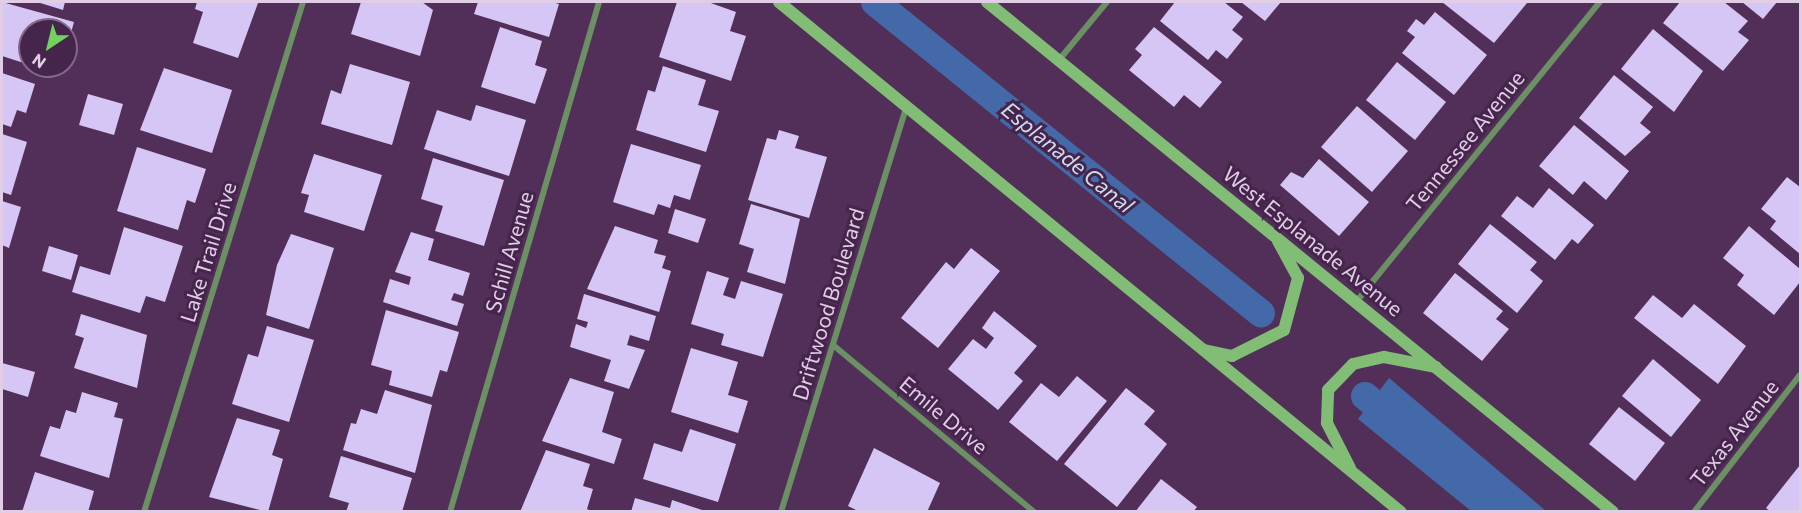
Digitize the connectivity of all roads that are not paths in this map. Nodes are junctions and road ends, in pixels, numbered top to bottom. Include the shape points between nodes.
1 (303, 2) edge
2 (599, 2) edge
3 (779, 2) edge
4 (987, 2) edge
5 (1107, 2) edge
6 (1600, 2) edge
7 (1059, 60) junction
8 (906, 107) junction
9 (1275, 236) junction
10 (1356, 302) junction
11 (833, 345) junction
12 (1200, 349) junction
13 (1437, 367) junction
14 (1800, 375) edge
15 (1352, 472) junction
16 (144, 512) edge
17 (450, 512) edge
18 (782, 512) edge
19 (1034, 512) edge
20 (1401, 512) edge
21 (1613, 512) edge
22 (1694, 512) edge

1 - 16 street, Lake Trail Drive
2 - 17 street, Schill Avenue
3 - 8 main road
4 - 7 main road, West Esplanade Avenue
5 - 7 street
6 - 10 street, Tennessee Avenue
7 - 9 main road, West Esplanade Avenue
8 - 11 street, Driftwood Boulevard
8 - 12 main road
9 - 10 main road, West Esplanade Avenue
9 - 12 main road via 1298,278 1284,330 1232,356
10 - 13 main road, West Esplanade Avenue
11 - 18 street, Driftwood Boulevard
11 - 19 street, Emile Drive
12 - 15 main road
13 - 15 main road via 1384,357 1353,364 1328,390 1327,423
13 - 21 main road, West Esplanade Avenue
14 - 22 street, Texas Avenue
15 - 20 main road

